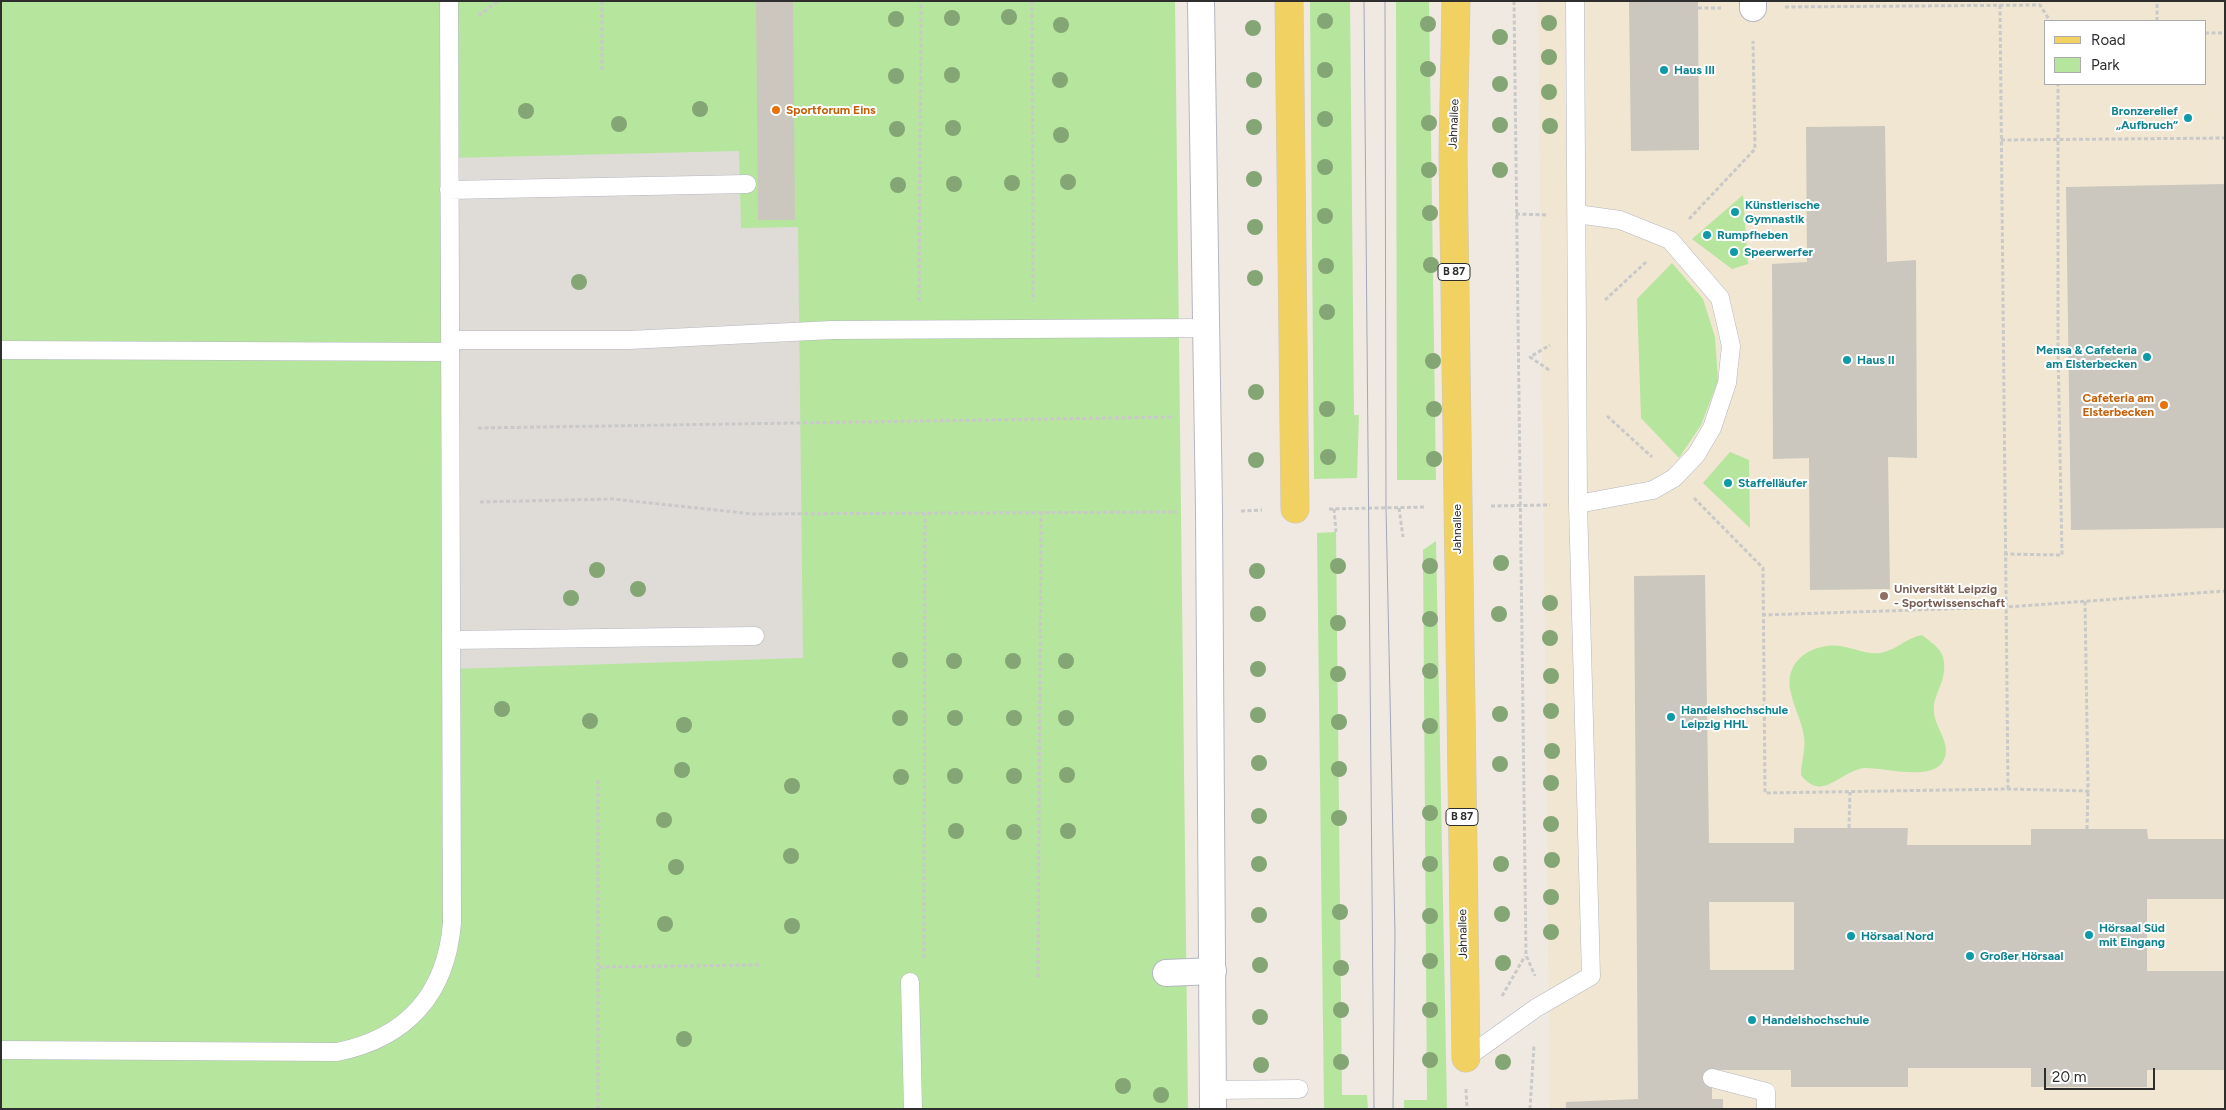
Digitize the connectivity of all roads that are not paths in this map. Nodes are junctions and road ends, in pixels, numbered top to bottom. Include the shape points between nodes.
1 (449, 1) edge
2 (1201, 1) edge
3 (1289, 1) edge
4 (1456, 1) edge
5 (1575, 1) edge
6 (747, 184) dead end
7 (450, 190) junction
8 (1577, 214) junction
9 (1206, 328) junction
10 (450, 346) junction
11 (1, 350) edge
12 (1578, 504) junction
13 (1295, 509) road end
14 (755, 636) dead end
15 (451, 640) junction
16 (1213, 971) junction
17 (1166, 972) dead end
18 (910, 982) dead end
19 (1, 1050) edge
20 (1466, 1058) joint
21 (1712, 1078) dead end
22 (1299, 1089) dead end
23 (1214, 1100) edge
24 (913, 1109) edge
25 (1766, 1109) edge

1 - 7 lane
2 - 9 street
3 - 13 main road
4 - 20 main road, Jahnallee / B 87 via 1453,154
5 - 8 lane
6 - 7 lane
7 - 10 lane
8 - 12 lane
8 - 12 lane via 1620,220 1670,240 1720,298 1731,346 1727,383 1712,428 1696,455 1674,478 1653,490
9 - 10 lane via 832,330
9 - 16 street
10 - 11 lane
10 - 15 lane
12 - 20 lane via 1591,976 1536,1008
14 - 15 lane
15 - 19 lane via 450,947 432,992 400,1027 381,1039 337,1052
16 - 17 street
16 - 23 street
18 - 24 lane
21 - 25 lane via 1766,1092
22 - 23 lane

